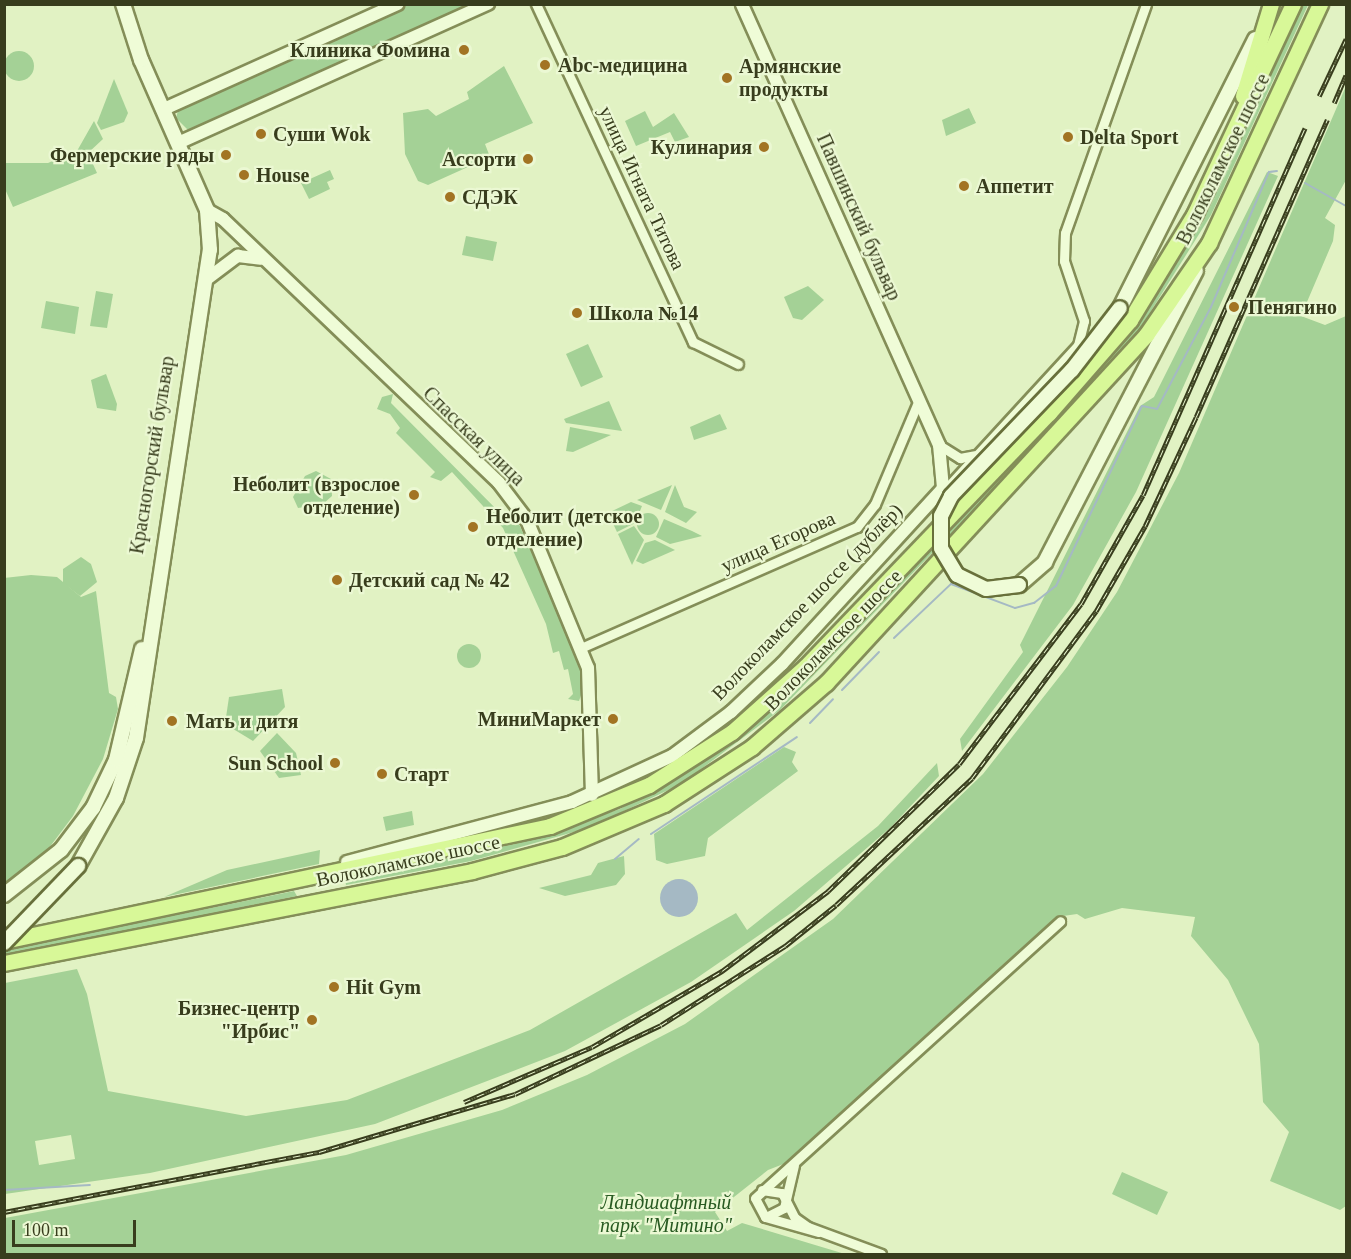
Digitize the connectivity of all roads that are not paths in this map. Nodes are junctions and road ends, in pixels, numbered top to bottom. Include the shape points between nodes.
1 (123, 4) edge
2 (398, 4) edge
3 (536, 4) edge
4 (742, 4) edge
5 (1146, 4) edge
6 (1272, 4) edge
7 (1293, 4) edge
8 (1320, 4) edge
9 (479, 6) edge
10 (1264, 20) junction
11 (164, 109) junction
12 (178, 142) junction
13 (1230, 142) junction
14 (208, 217) junction
15 (1209, 243) junction
16 (265, 260) junction
17 (207, 279) junction
18 (738, 364) dead end
19 (919, 400) junction
20 (939, 445) junction
21 (980, 453) junction
22 (980, 485) junction
23 (939, 496) junction
24 (909, 529) junction
25 (583, 647) junction
26 (592, 795) junction
27 (296, 882) junction
28 (4, 895) edge
29 (1060, 921) dead end
30 (4, 942) edge
31 (4, 963) edge
32 (795, 1165) junction
33 (760, 1191) junction
34 (785, 1201) junction
35 (765, 1217) junction
36 (819, 1232) junction
37 (881, 1254) edge

1 - 11 main road, Красногорский бульвар
2 - 11 street
3 - 18 street, улица Игната Титова via 693,342
4 - 19 street, Павшинский бульвар
5 - 21 street, Волоколамское шоссе (дублёр) via 1068,216 1062,252 1084,321 1078,345
6 - 10 main road
7 - 13 main road, Волоколамское шоссе
8 - 15 main road, Волоколамское шоссе
9 - 12 street
10 - 13 main road
10 - 15 main road, bridge via 1120,308 1072,370 955,491 941,516 940,548 957,575 986,589 1019,585 1045,562
11 - 12 main road, Красногорский бульвар
12 - 14 main road, Красногорский бульвар
13 - 22 main road, Волоколамское шоссе via 1173,255 1130,320
14 - 16 street, Спасская улица
14 - 17 main road, Красногорский бульвар
14 - 28 main road, Красногорский бульвар via 134,692 116,760 93,808 61,850
15 - 31 main road, Волоколамское шоссе via 1146,335 1083,410 826,683 782,724 706,779 606,831 518,860
16 - 17 street via 238,256
16 - 25 street, Спасская улица via 513,500 540,545
17 - 30 main road, Красногорский бульвар, bridge via 136,738 106,820 63,886
19 - 20 street, Павшинский бульвар
19 - 25 street, улица Егорова via 865,520
20 - 21 street via 960,458
20 - 23 street, Павшинский бульвар via 946,472
21 - 23 street, Волоколамское шоссе (дублёр)
22 - 24 street
22 - 27 main road, Волоколамское шоссе via 791,680 732,732 672,773 550,826
23 - 24 street, Волоколамское шоссе (дублёр)
24 - 26 street, Волоколамское шоссе (дублёр) via 731,712 653,767
25 - 26 street, Спасская улица via 591,696
26 - 27 street, Волоколамское шоссе (дублёр) via 333,866
27 - 30 main road, Волоколамское шоссе
29 - 32 street
32 - 33 street
32 - 34 street
33 - 34 street via 775,1189
33 - 35 street via 755,1207
34 - 35 street via 780,1214
34 - 36 street via 795,1218
35 - 36 street
36 - 37 street

